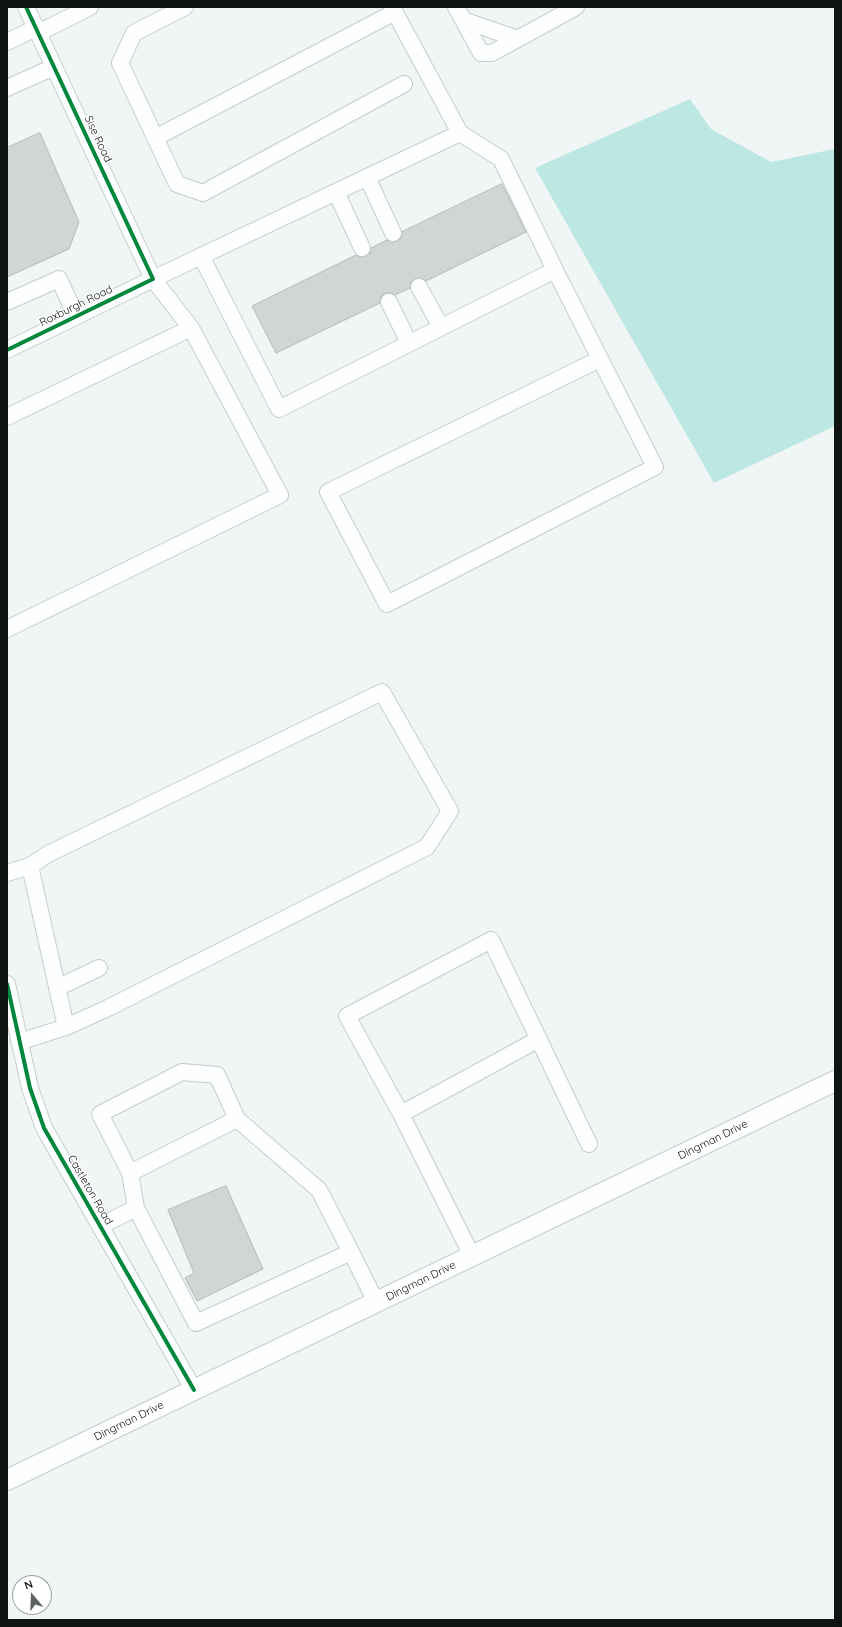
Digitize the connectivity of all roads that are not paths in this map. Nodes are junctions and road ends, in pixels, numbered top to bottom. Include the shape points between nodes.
1 (26, 7) edge
2 (90, 7) edge
3 (186, 7) edge
4 (576, 7) edge
5 (394, 10) edge
6 (459, 14) edge
7 (37, 31) junction
8 (518, 39) junction
9 (7, 42) edge
10 (54, 67) junction
11 (404, 84) dead end
12 (7, 88) edge
13 (460, 133) junction
14 (155, 138) junction
15 (367, 177) junction
16 (336, 192) junction
17 (393, 233) dead end
18 (362, 248) dead end
19 (201, 256) junction
20 (555, 270) junction
21 (153, 279) junction
22 (419, 287) dead end
23 (7, 302) edge
24 (389, 302) dead end
25 (76, 316) junction
26 (441, 327) junction
27 (191, 328) junction
28 (409, 343) junction
29 (7, 350) edge
30 (600, 359) junction
31 (7, 417) edge
32 (7, 629) edge
33 (30, 866) junction
34 (7, 872) edge
35 (99, 968) dead end
36 (7, 984) edge
37 (57, 988) junction
38 (66, 1027) junction
39 (539, 1039) junction
40 (19, 1042) junction
41 (835, 1081) edge
42 (400, 1114) junction
43 (237, 1119) junction
44 (589, 1144) dead end
45 (130, 1173) junction
46 (136, 1208) junction
47 (100, 1226) junction
48 (350, 1252) junction
49 (472, 1256) junction
50 (376, 1302) junction
51 (194, 1390) junction
52 (7, 1480) edge

1 - 7 street, Sise Road
2 - 7 street
3 - 14 street via 134,33 120,63
4 - 8 street
5 - 13 street
5 - 14 street
6 - 8 street
6 - 8 street via 481,53 492,54
7 - 9 street
7 - 10 street, Sise Road
10 - 12 street
10 - 21 street, Sise Road
11 - 14 street via 202,193 177,184
13 - 15 street, Roxburgh Road
13 - 20 street via 501,159
15 - 16 street, Roxburgh Road
15 - 17 street
16 - 18 street
16 - 19 street, Roxburgh Road
19 - 21 street, Roxburgh Road
19 - 28 street via 279,409
20 - 26 street
20 - 30 street
21 - 25 street, Roxburgh Road
21 - 27 street, Sise Road
22 - 26 street
23 - 25 street via 59,279
24 - 28 street
25 - 29 street, Roxburgh Road
26 - 28 street
27 - 31 street
27 - 32 street, Sise Road via 280,495
30 - 30 street via 655,467 387,604 328,492
33 - 34 street
33 - 37 street
33 - 38 street via 48,854 382,692 450,811 427,847
35 - 37 street
36 - 40 street, Castleton Road
37 - 38 street
38 - 40 street
39 - 42 street
39 - 42 street via 490,940 347,1016
39 - 44 street
40 - 47 street, Castleton Road via 30,1088 44,1128
41 - 49 main road, Dingman Drive
42 - 49 street
43 - 45 street
43 - 45 street via 217,1075 182,1072 100,1114
43 - 48 street via 319,1190
45 - 46 street
46 - 47 street
46 - 48 street via 196,1323
47 - 51 street, Castleton Road
48 - 50 street
49 - 50 main road, Dingman Drive
50 - 51 main road, Dingman Drive
51 - 52 main road, Dingman Drive

